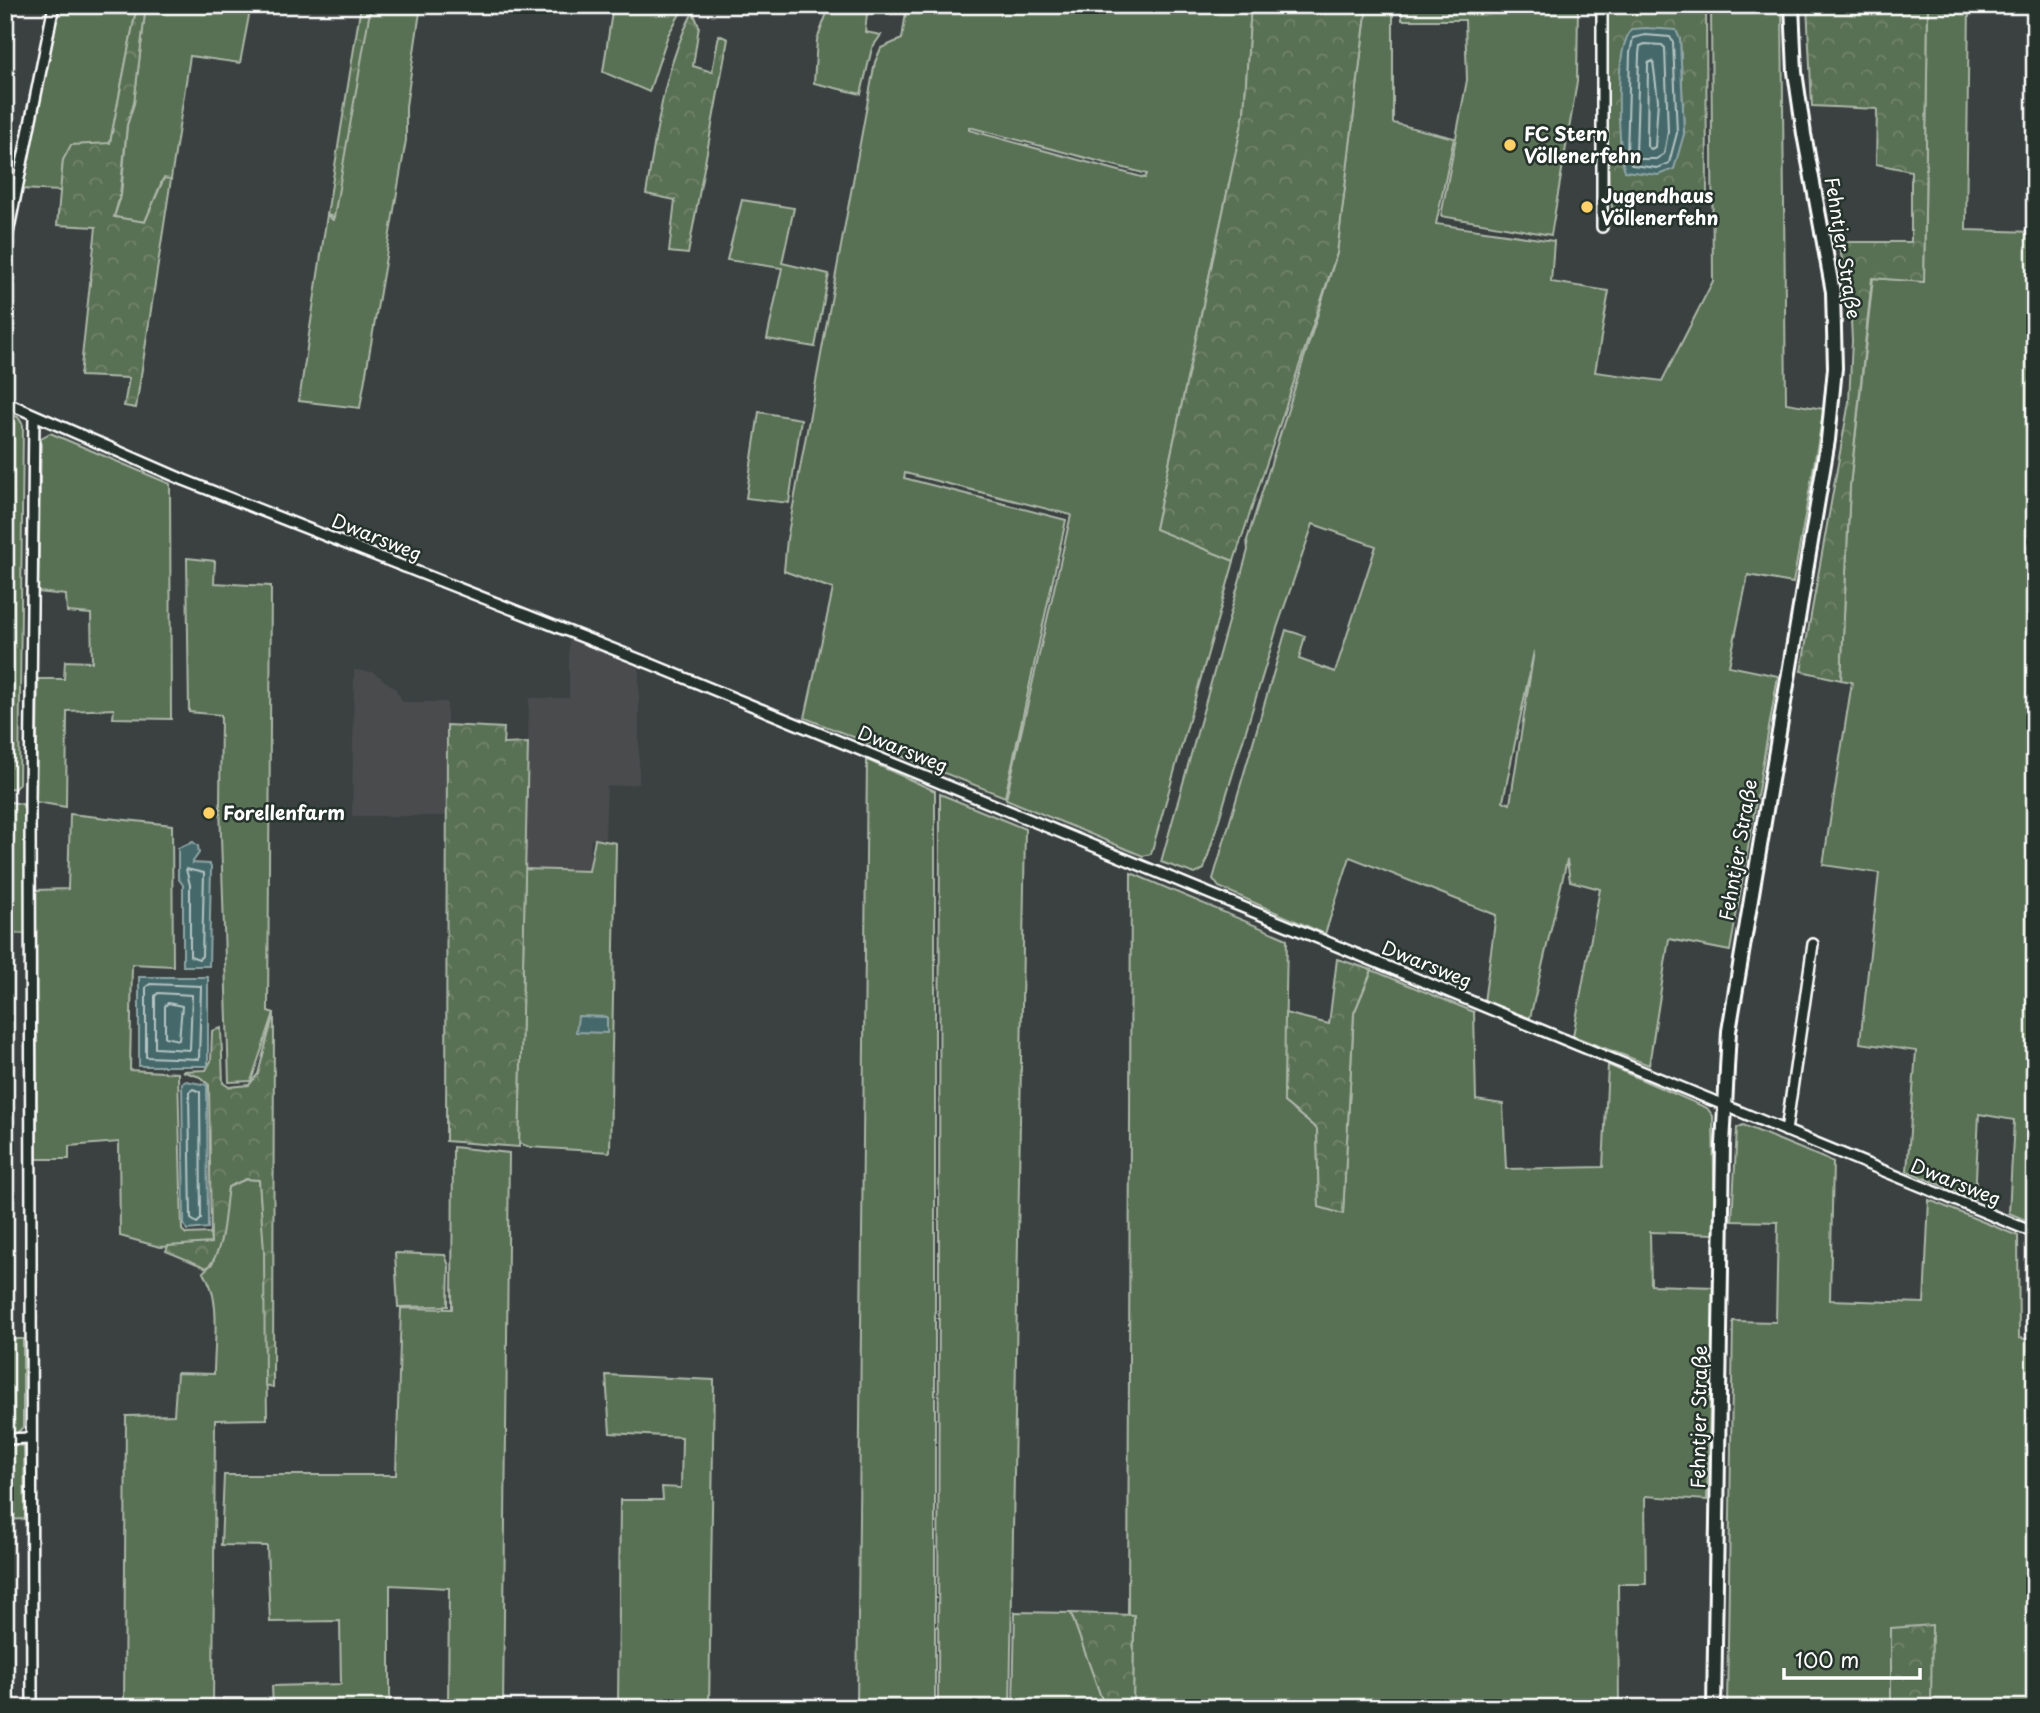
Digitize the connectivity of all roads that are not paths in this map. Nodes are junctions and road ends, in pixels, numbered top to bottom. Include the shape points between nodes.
1 (54, 5) edge
2 (1602, 5) edge
3 (1792, 5) edge
4 (1602, 227) dead end
5 (5, 248) edge
6 (5, 402) edge
7 (34, 415) junction
8 (1813, 944) dead end
9 (1724, 1107) junction
10 (1786, 1132) junction
11 (2035, 1233) edge
12 (30, 1438) junction
13 (5, 1439) edge
14 (32, 1708) edge
15 (1714, 1708) edge

1 - 5 street
2 - 4 street
3 - 9 street, Fehntjer Straße via 1801,109 1833,292 1835,385 1734,994
6 - 7 street, Dwarsweg
7 - 9 street, Dwarsweg
7 - 12 street
8 - 10 street
9 - 10 street, Dwarsweg
9 - 15 street, Fehntjer Straße
10 - 11 street, Dwarsweg
12 - 13 street
12 - 14 street

